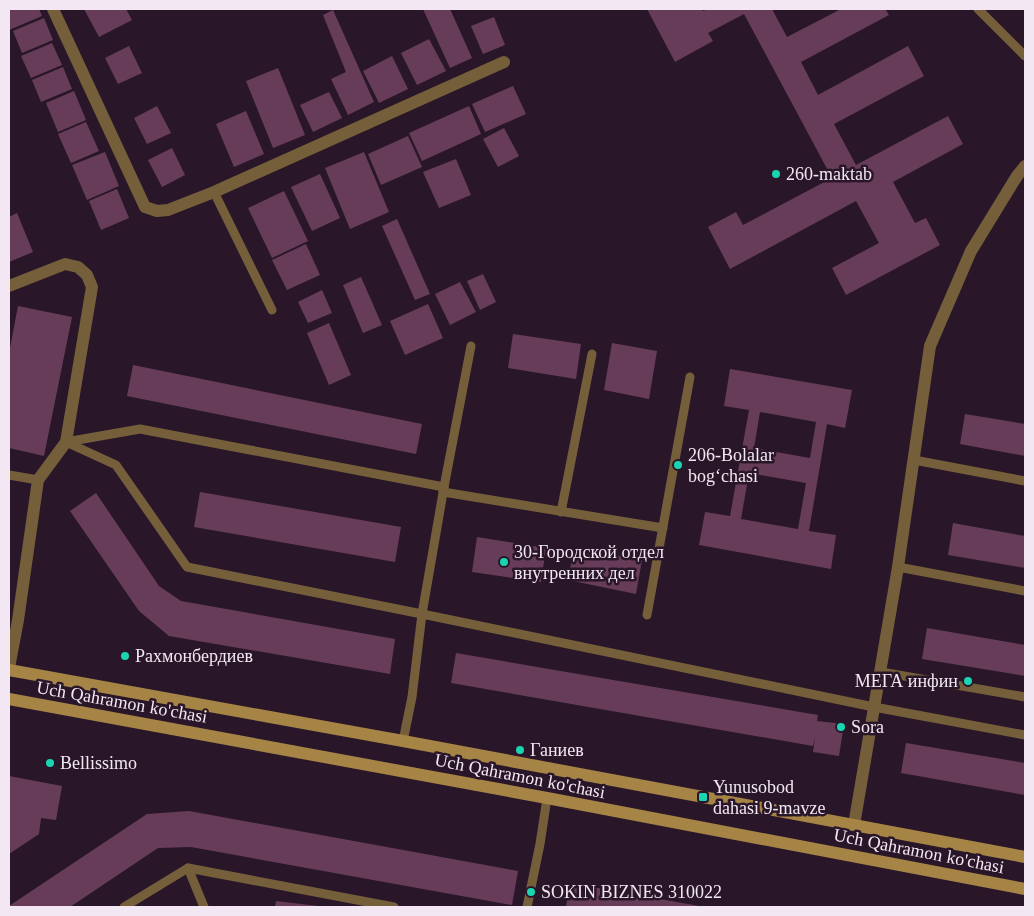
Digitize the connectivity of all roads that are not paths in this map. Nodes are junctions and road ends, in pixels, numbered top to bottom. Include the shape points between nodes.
1 (53, 9) edge
2 (978, 9) edge
3 (1025, 56) edge
4 (504, 62) dead end
5 (1025, 166) edge
6 (214, 192) junction
7 (9, 286) edge
8 (272, 310) dead end
9 (471, 346) dead end
10 (592, 354) dead end
11 (690, 377) dead end
12 (66, 442) junction
13 (914, 460) junction
14 (9, 474) edge
15 (38, 480) junction
16 (1025, 481) edge
17 (443, 489) junction
18 (561, 512) junction
19 (663, 528) junction
20 (898, 567) junction
21 (1025, 591) edge
22 (422, 614) junction
23 (647, 615) dead end
24 (9, 669) edge
25 (881, 672) junction
26 (1025, 697) edge
27 (9, 699) edge
28 (874, 707) junction
29 (1025, 734) edge
30 (403, 741) junction
31 (547, 798) junction
32 (854, 825) junction
33 (1025, 857) edge
34 (188, 868) junction
35 (1025, 889) edge
36 (124, 907) edge
37 (204, 907) edge
38 (394, 907) edge
39 (527, 907) edge

1 - 6 street via 145,207 168,210
2 - 3 lane
4 - 6 street
5 - 13 street via 971,251 930,346
6 - 8 lane
7 - 12 street via 65,264 78,267 87,275 92,287
9 - 17 lane
10 - 18 lane
11 - 19 lane
12 - 15 street
12 - 17 lane via 140,429
12 - 22 lane via 116,465 187,567
13 - 16 lane
13 - 20 street
14 - 15 lane
15 - 24 street
17 - 18 lane
17 - 22 lane
18 - 19 lane
19 - 23 lane
20 - 21 lane
20 - 25 street
22 - 28 lane
22 - 30 lane
24 - 30 main road, Uch Qahramon ko'chasi
25 - 26 lane
25 - 28 street
27 - 31 main road, Uch Qahramon ko'chasi
28 - 29 lane
28 - 32 street
30 - 32 main road, Uch Qahramon ko'chasi
31 - 35 main road, Uch Qahramon ko'chasi
31 - 39 lane
32 - 33 main road, Uch Qahramon ko'chasi
34 - 36 lane
34 - 37 lane
34 - 38 lane

